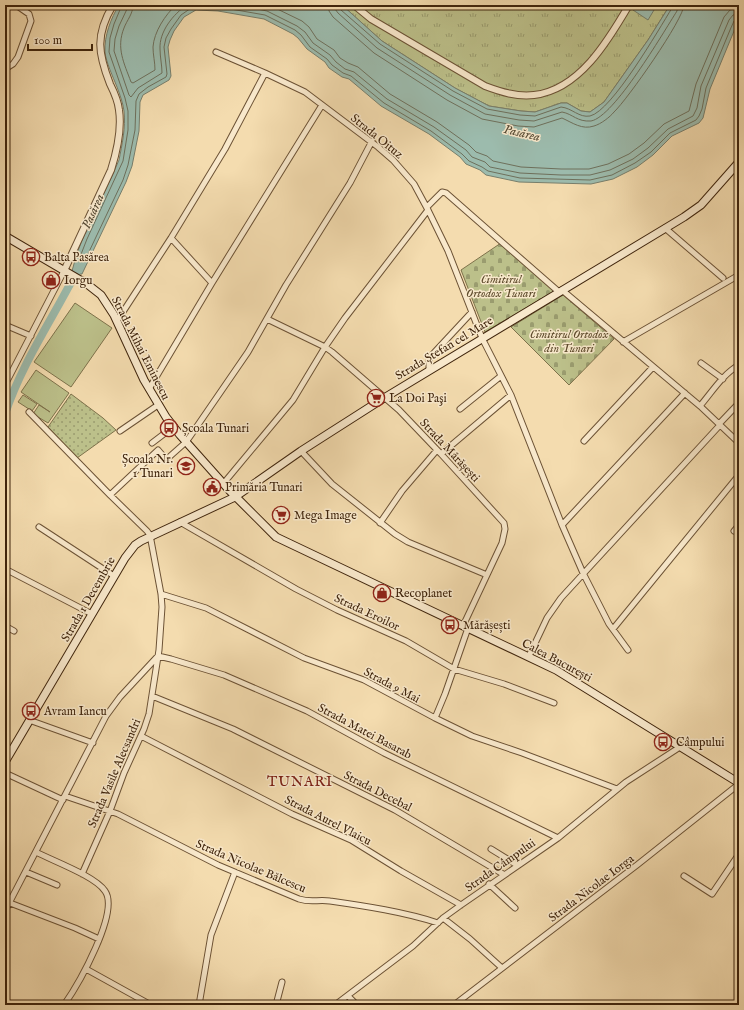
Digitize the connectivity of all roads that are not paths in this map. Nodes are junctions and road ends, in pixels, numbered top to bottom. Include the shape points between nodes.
1 (16, 5) edge
2 (113, 5) edge
3 (354, 5) edge
4 (629, 5) edge
5 (216, 52) dead end
6 (5, 69) edge
7 (265, 73) junction
8 (322, 105) junction
9 (372, 141) junction
10 (739, 162) edge
11 (428, 208) junction
12 (665, 228) junction
13 (5, 236) edge
14 (171, 238) junction
15 (66, 272) junction
16 (739, 275) edge
17 (723, 278) dead end
18 (212, 283) junction
19 (561, 291) junction
20 (472, 312) junction
21 (267, 319) junction
22 (117, 322) junction
23 (5, 325) edge
24 (31, 336) junction
25 (482, 338) junction
26 (623, 342) junction
27 (325, 347) junction
28 (701, 363) dead end
29 (739, 365) edge
30 (653, 367) junction
31 (429, 370) junction
32 (501, 376) junction
33 (723, 379) junction
34 (5, 384) edge
35 (149, 389) junction
36 (684, 393) junction
37 (510, 395) junction
38 (384, 398) junction
39 (739, 403) edge
40 (158, 405) junction
41 (700, 406) junction
42 (460, 409) dead end
43 (29, 412) dead end
44 (720, 425) junction
45 (173, 427) junction
46 (120, 431) dead end
47 (584, 441) dead end
48 (152, 442) dead end
49 (186, 442) junction
50 (739, 443) edge
51 (301, 451) junction
52 (439, 452) junction
53 (739, 475) edge
54 (223, 484) junction
55 (110, 496) junction
56 (235, 497) junction
57 (180, 522) junction
58 (380, 523) junction
59 (562, 525) junction
60 (739, 525) edge
61 (39, 527) dead end
62 (734, 531) dead end
63 (150, 535) junction
64 (583, 573) junction
65 (487, 575) junction
66 (5, 576) edge
67 (114, 576) junction
68 (161, 594) junction
69 (92, 614) junction
70 (5, 626) edge
71 (465, 627) junction
72 (613, 629) junction
73 (14, 631) dead end
74 (628, 650) dead end
75 (158, 656) junction
76 (529, 656) junction
77 (454, 669) junction
78 (152, 696) junction
79 (554, 702) dead end
80 (435, 718) junction
81 (29, 720) junction
82 (141, 736) junction
83 (93, 743) junction
84 (680, 747) junction
85 (5, 762) edge
86 (5, 773) edge
87 (739, 784) edge
88 (617, 789) junction
89 (64, 798) junction
90 (110, 811) junction
91 (558, 838) junction
92 (491, 850) dead end
93 (36, 852) junction
94 (739, 854) edge
95 (517, 866) junction
96 (26, 872) junction
97 (235, 872) junction
98 (82, 874) junction
99 (503, 874) junction
100 (684, 876) dead end
101 (490, 884) junction
102 (57, 885) dead end
103 (10, 903) junction
104 (460, 905) junction
105 (515, 908) dead end
106 (5, 911) edge
107 (443, 918) junction
108 (438, 923) junction
109 (99, 940) junction
110 (502, 968) junction
111 (86, 969) junction
112 (282, 982) dead end
113 (348, 996) junction
114 (64, 1005) edge
115 (151, 1005) edge
116 (199, 1005) edge
117 (276, 1005) edge
118 (335, 1005) edge
119 (357, 1005) edge
120 (454, 1005) edge

1 - 6 street via 29,14 32,21 18,57
2 - 15 street via 100,36 100,57 119,109 116,154
3 - 4 street via 371,19 486,86 504,93 526,96 555,90 578,74 602,46
5 - 7 street, Strada Oituz
7 - 8 street, Strada Oituz via 305,92
7 - 14 street via 228,143
8 - 9 street, Strada Oituz
8 - 18 street
9 - 11 street, Strada Oituz via 414,184
9 - 21 street via 350,183
10 - 12 main road, Strada Ștefan cel Mare via 701,205
11 - 19 street via 442,192 446,193
11 - 20 street, Strada Oituz
11 - 27 street
12 - 17 street
12 - 19 main road, Strada Ștefan cel Mare
13 - 15 main road, Strada Mihai Eminescu
14 - 18 street
14 - 22 street
15 - 22 main road, Strada Mihai Eminescu via 101,296
15 - 24 street
16 - 26 street
18 - 35 street
19 - 25 main road, Strada Ștefan cel Mare
19 - 26 street
20 - 25 street, Strada Oituz
20 - 31 street via 432,355
21 - 27 street, Strada Mărășești
21 - 49 street via 239,366
22 - 35 main road, Strada Mihai Eminescu
23 - 24 street
24 - 34 street
25 - 31 main road, Strada Ștefan cel Mare
25 - 32 street, Strada Oituz
26 - 30 street
27 - 38 street, Strada Mărășești
27 - 54 street via 293,400
28 - 33 street
29 - 33 street
30 - 36 street
30 - 47 street
31 - 38 main road, Strada Ștefan cel Mare
32 - 37 street, Strada Oituz
32 - 42 street
33 - 41 street
35 - 40 main road, Strada Mihai Eminescu
36 - 41 street
36 - 59 street
37 - 52 street
37 - 59 street, Strada Oituz
38 - 51 main road, Strada Ștefan cel Mare
38 - 52 street, Strada Mărășești
39 - 44 street
40 - 45 main road, Strada Mihai Eminescu
40 - 46 street
41 - 44 street
43 - 55 street
44 - 50 street
44 - 64 street
45 - 48 street
45 - 49 main road, Strada Mihai Eminescu
49 - 54 main road, Strada Mihai Eminescu
49 - 55 street via 168,458 158,450
51 - 56 main road, Strada Ștefan cel Mare
51 - 58 street via 332,484
52 - 58 street via 402,491
52 - 65 street, Strada Mărășești via 504,523 502,543
53 - 72 street
54 - 56 main road, Strada Mihai Eminescu
55 - 63 street
56 - 57 main road, Strada 1 Decembrie
56 - 71 main road, Calea București via 279,539
57 - 63 main road, Strada 1 Decembrie
57 - 77 street, Strada Eroilor via 296,589 406,641
58 - 65 street via 408,542
59 - 64 street, Strada Oituz
60 - 62 street
61 - 67 street
63 - 67 main road, Strada 1 Decembrie via 129,551
63 - 68 street, Strada Vasile Alecsandri
64 - 72 street, Strada Oituz
64 - 76 street via 554,606
65 - 71 street, Strada Mărășești
66 - 69 street via 9,571
67 - 69 main road, Strada 1 Decembrie
68 - 75 street, Strada Vasile Alecsandri via 162,621
68 - 80 street, Strada 9 Mai via 206,608 304,658 364,680
69 - 81 main road, Strada 1 Decembrie
70 - 73 street
71 - 76 main road, Calea București
71 - 77 street, Strada Mărășești
72 - 74 street, Strada Oituz
75 - 78 street, Strada Vasile Alecsandri
75 - 83 street via 110,709
75 - 91 street, Strada Matei Basarab via 224,675 306,711 384,753
76 - 84 main road, Calea București
77 - 79 street, Strada Eroilor
77 - 80 street, Strada Mărășești
78 - 82 street, Strada Vasile Alecsandri
78 - 99 street, Strada Decebal via 233,729 395,810
80 - 88 street, Strada 9 Mai via 472,736
81 - 83 street
81 - 85 main road, Strada 1 Decembrie
82 - 90 street, Strada Vasile Alecsandri
82 - 104 street, Strada Aurel Vlaicu via 292,814 351,840
83 - 89 street
84 - 87 main road, Calea București
84 - 88 street, Strada Câmpului
86 - 89 street, Strada Nicolae Bălcescu
87 - 110 street, Strada Nicolae Iorga
88 - 91 street, Strada Câmpului
89 - 90 street, Strada Nicolae Bălcescu
89 - 93 street
90 - 97 street, Strada Nicolae Bălcescu
90 - 98 street, Strada Vasile Alecsandri
91 - 95 street, Strada Câmpului
92 - 95 street
93 - 96 street
93 - 98 street
94 - 100 street via 712,894
95 - 99 street, Strada Câmpului
96 - 102 street
96 - 103 street
97 - 108 street, Strada Nicolae Bălcescu via 308,902 328,901 416,916
97 - 116 street via 211,935
98 - 109 street via 105,890 108,897 109,904
99 - 101 street, Strada Câmpului
101 - 104 street, Strada Câmpului
101 - 105 street
103 - 106 street
103 - 109 street via 76,928
104 - 107 street, Strada Câmpului
107 - 108 street, Strada Câmpului
107 - 110 street
108 - 113 street, Strada Câmpului via 413,946
109 - 111 street
110 - 120 street, Strada Nicolae Iorga
111 - 114 street
111 - 115 street
112 - 117 street
113 - 118 street, Strada Câmpului
113 - 119 street

